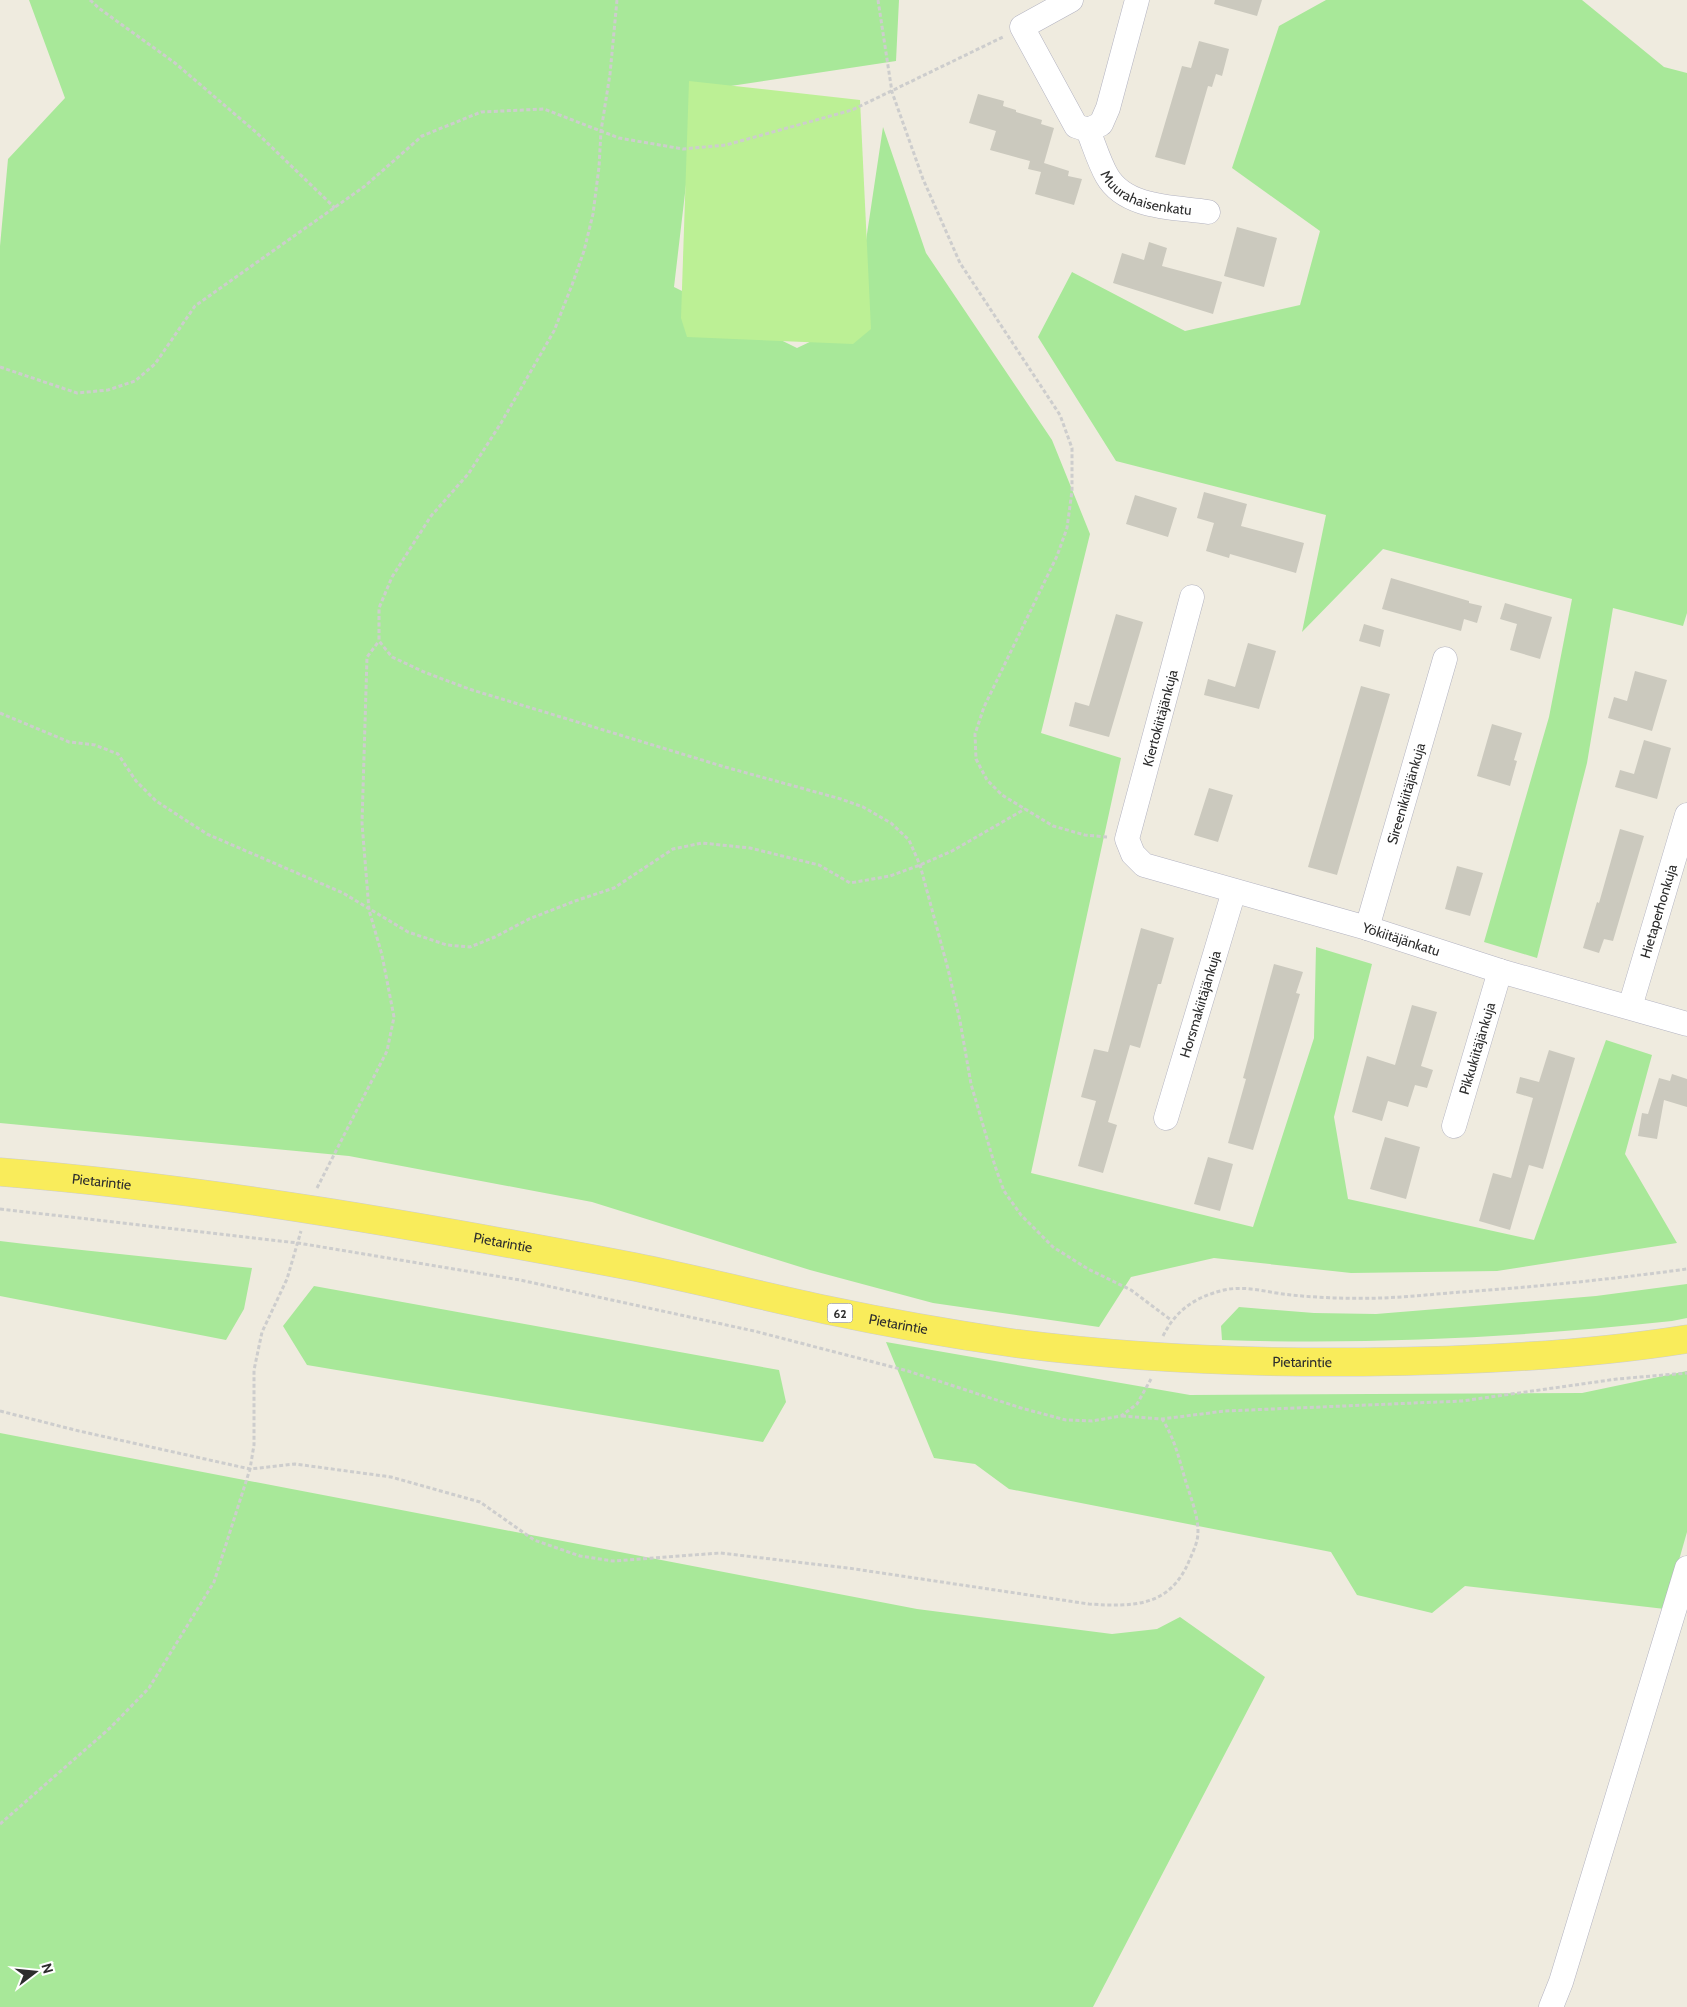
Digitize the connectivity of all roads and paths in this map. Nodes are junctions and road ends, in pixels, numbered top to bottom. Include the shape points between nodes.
1 (90, 0) edge
2 (617, 0) edge
3 (878, 0) edge
4 (1072, 0) edge
5 (1137, 0) edge
6 (1022, 28) junction
7 (892, 92) junction
8 (1088, 130) junction
9 (601, 131) junction
10 (335, 208) junction
11 (1208, 212) dead end
12 (0, 367) edge
13 (1192, 597) dead end
14 (379, 641) junction
15 (1445, 659) dead end
16 (0, 713) edge
17 (1025, 809) junction
18 (1687, 815) edge
19 (1127, 839) junction
20 (920, 865) junction
21 (1234, 891) junction
22 (370, 910) junction
23 (1368, 928) junction
24 (1500, 971) junction
25 (1630, 1007) junction
26 (1687, 1024) edge
27 (1166, 1118) dead end
28 (1454, 1126) dead end
29 (0, 1172) edge
30 (306, 1208) junction
31 (0, 1209) edge
32 (298, 1243) junction
33 (1687, 1269) edge
34 (1171, 1320) junction
35 (1687, 1339) edge
36 (1160, 1341) dead end
37 (1687, 1373) edge
38 (1151, 1379) dead end
39 (0, 1411) edge
40 (1121, 1416) junction
41 (1162, 1419) junction
42 (250, 1469) junction
43 (1687, 1568) edge
44 (0, 1824) edge
45 (1551, 2007) edge

1 - 10 path via 175,63 256,133
2 - 9 path
3 - 7 path
4 - 6 street
5 - 8 street via 1108,108 1100,124
6 - 7 path
6 - 8 street, Muurahaisenkatu via 1076,126
7 - 9 path via 852,110 726,145 683,149 619,138
7 - 17 path via 923,178 960,263 1060,415 1072,448 1072,491 1057,556 984,707 975,734 976,758 987,780 1002,795
8 - 11 street, Muurahaisenkatu via 1108,177 1121,191 1139,201
9 - 10 path via 544,109 480,112 422,136
9 - 14 path via 593,214 584,250 554,331 469,473 431,516 392,577 380,608
10 - 12 path via 195,306 154,364 135,381 108,390 77,393
13 - 19 street, Kiertokiitäjänkuja
14 - 20 path via 392,657 469,689 863,807 891,823 909,840
14 - 22 path via 367,658 365,712 362,824
15 - 23 street, Sireenikiitäjänkuja
16 - 22 path via 68,742 95,745 118,754 136,781 156,801 184,820 208,834 343,893
17 - 19 path via 1053,826 1084,835
17 - 20 path via 952,851
18 - 25 street, Hietaperhonkuja
19 - 21 street, Yökiitäjänkatu via 1133,854 1144,865
20 - 22 path via 890,876 850,883 819,865 750,848 702,843 673,849 614,888 575,900 470,947 447,945 408,932
20 - 34 path via 954,995 971,1084 1004,1190 1021,1215 1053,1247 1131,1290
21 - 23 street, Yökiitäjänkatu
21 - 27 street, Horsmakiitäjänkuja
22 - 30 path via 394,1017 387,1051
23 - 24 street, Yökiitäjänkatu
24 - 25 street, Yökiitäjänkatu
24 - 28 street, Pikkukiitäjänkuja
25 - 26 street, Yökiitäjänkatu
29 - 30 main road, Pietarintie / 62 via 132,1184
30 - 32 path
30 - 35 main road, Pietarintie / 62 via 639,1268 842,1313 1010,1342 1095,1352 1212,1361 1444,1362 1552,1355
31 - 32 path
32 - 40 path via 520,1280 754,1331 908,1371 1066,1420 1092,1421
32 - 42 path via 287,1278 262,1332 254,1370 254,1445
33 - 34 path via 1551,1286 1383,1298 1328,1298 1253,1289 1226,1290 1204,1296
34 - 36 path
37 - 41 path via 1616,1379 1462,1401 1225,1411
38 - 40 path via 1137,1404
39 - 42 path
40 - 41 path
41 - 42 path via 1170,1431 1194,1508 1198,1532 1195,1547 1186,1567 1168,1592 1123,1607 720,1553 613,1561 580,1556 534,1540 480,1502 390,1477 295,1464
42 - 44 path via 214,1582 149,1688 110,1728
43 - 45 street

